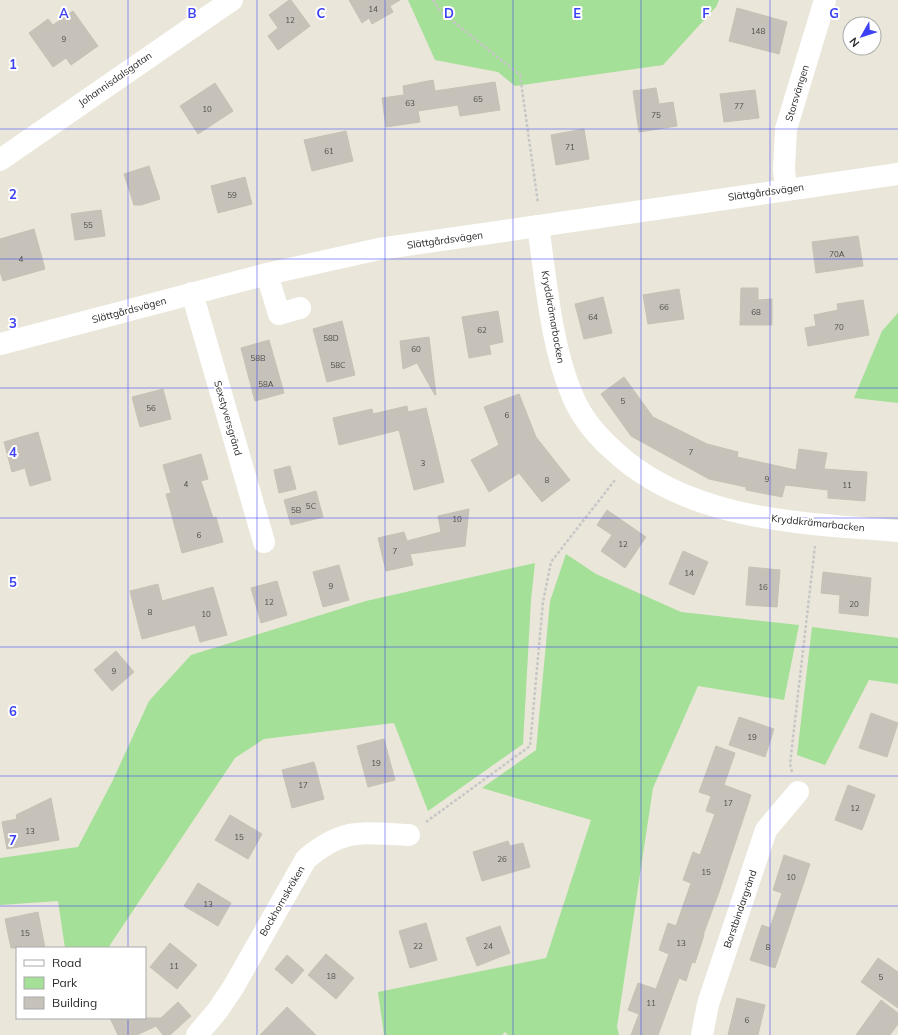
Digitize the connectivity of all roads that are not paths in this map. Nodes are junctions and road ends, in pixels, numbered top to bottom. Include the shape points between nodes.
1 (825, 0) edge
2 (222, 2) edge
3 (0, 160) edge
4 (898, 174) edge
5 (786, 189) junction
6 (538, 226) junction
7 (267, 274) junction
8 (192, 293) junction
9 (300, 308) dead end
10 (0, 344) edge
11 (898, 531) edge
12 (264, 542) dead end
13 (798, 792) road end
14 (409, 835) road end
15 (197, 1035) edge
16 (702, 1035) edge

1 - 5 street, Storsvängen via 786,129
2 - 3 street, Johannisdalsgatan
4 - 5 street, Slättgårdsvägen
5 - 6 street, Slättgårdsvägen
6 - 7 street, Slättgårdsvägen via 379,249
6 - 11 street, Kryddkrämarbacken via 560,360 573,397 592,429 628,464 668,488 711,504 771,519
7 - 8 street, Slättgårdsvägen
7 - 9 street via 279,314
8 - 10 street, Slättgårdsvägen
8 - 12 street, Sexstyversgränd
13 - 16 street, Borstbindargränd via 766,830 708,1004
14 - 15 street, Bockhornskröken via 356,833 336,838 306,859 234,986

